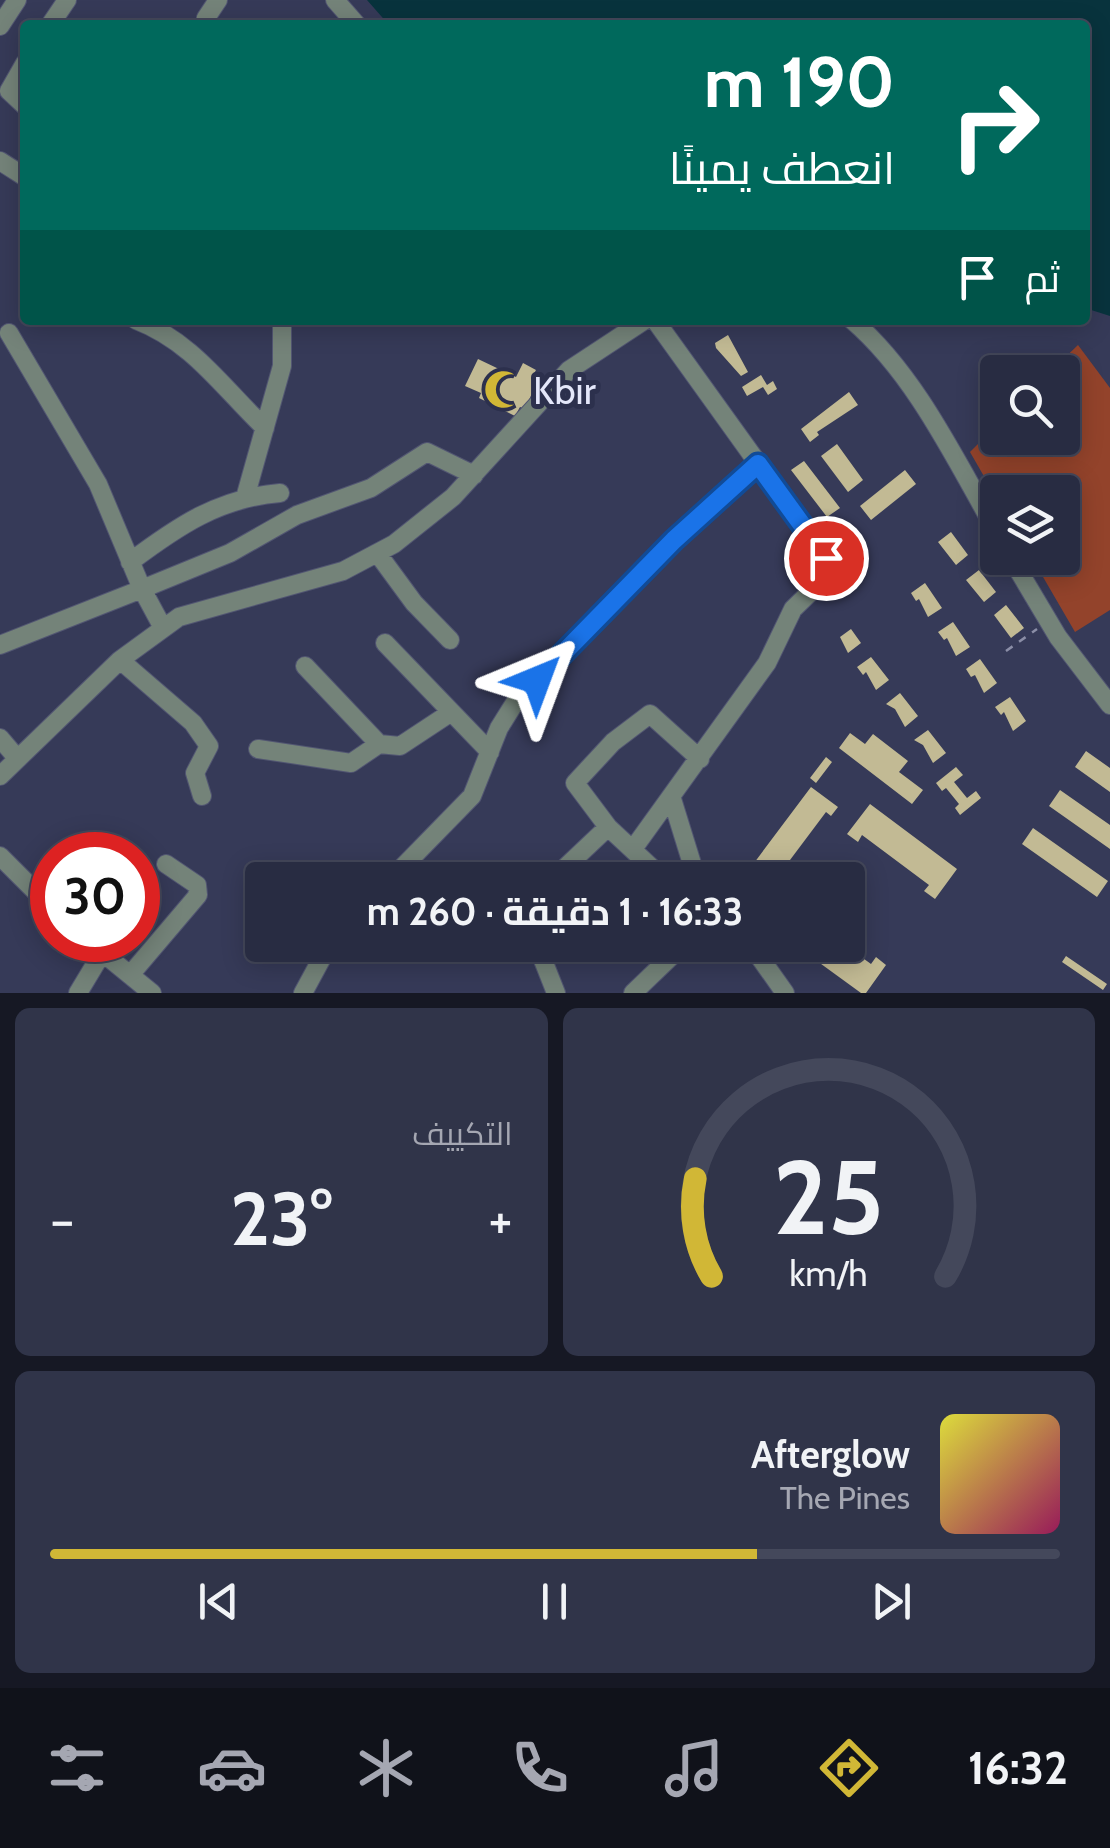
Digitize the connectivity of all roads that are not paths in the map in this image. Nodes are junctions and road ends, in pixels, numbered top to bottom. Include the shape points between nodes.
1 (16, 0) edge
2 (335, 0) edge
3 (353, 20) edge
4 (0, 26) edge
5 (20, 72) edge
6 (20, 101) edge
7 (149, 325) edge
8 (282, 325) edge
9 (637, 325) edge
10 (658, 325) edge
11 (856, 325) edge
12 (9, 333) dead end
13 (265, 428) junction
14 (758, 464) junction
15 (474, 475) junction
16 (280, 493) dead end
17 (245, 498) junction
18 (980, 504) edge
19 (378, 554) junction
20 (130, 562) junction
21 (1021, 575) edge
22 (142, 590) junction
23 (162, 628) junction
24 (450, 640) dead end
25 (385, 643) dead end
26 (0, 645) edge
27 (120, 660) junction
28 (305, 666) dead end
29 (1110, 705) edge
30 (450, 714) junction
31 (0, 738) edge
32 (379, 744) junction
33 (258, 749) dead end
34 (490, 752) junction
35 (17, 758) junction
36 (700, 759) junction
37 (0, 776) edge
38 (202, 796) dead end
39 (672, 799) junction
40 (608, 827) junction
41 (633, 849) junction
42 (0, 856) edge
43 (408, 862) edge
44 (571, 862) edge
45 (646, 862) edge
46 (691, 862) edge
47 (166, 864) dead end
48 (30, 886) edge
49 (89, 962) edge
50 (114, 962) edge
51 (320, 962) edge
52 (544, 962) edge
53 (666, 962) edge
54 (763, 962) edge
55 (130, 975) junction
56 (780, 985) edge
57 (78, 993) edge
58 (152, 993) edge
59 (303, 993) edge
60 (556, 993) edge
61 (633, 993) edge
62 (760, 993) edge

1 - 4 street
2 - 3 street
5 - 6 street via 9,91
7 - 13 street via 192,350
8 - 13 street via 282,366
9 - 15 street via 569,370
10 - 14 street
11 - 18 street via 902,376
12 - 20 street via 98,484
13 - 17 street
14 - 34 street via 514,704
14 - 36 street via 831,572 793,610 767,663
15 - 19 street via 428,520
15 - 22 street via 427,452 371,488 298,515
16 - 17 street
17 - 20 street via 184,522
19 - 23 street via 343,571 206,607
19 - 24 street
20 - 22 street
21 - 29 street
22 - 23 street
22 - 26 street
23 - 27 street
25 - 30 street
27 - 35 street
27 - 38 street via 193,722 209,746 195,773
28 - 32 street
30 - 32 street via 400,746
30 - 34 street
31 - 35 street
32 - 33 street via 350,763
34 - 43 street via 472,796
35 - 37 street
36 - 39 street
36 - 40 street via 653,714 636,720 575,783
39 - 41 street
39 - 46 street
40 - 41 street
40 - 44 street
41 - 45 street
42 - 48 street
47 - 55 street via 197,885 198,895
49 - 57 street
50 - 55 street
51 - 59 street
52 - 60 street
53 - 61 street
54 - 56 street
55 - 58 street
56 - 62 street

